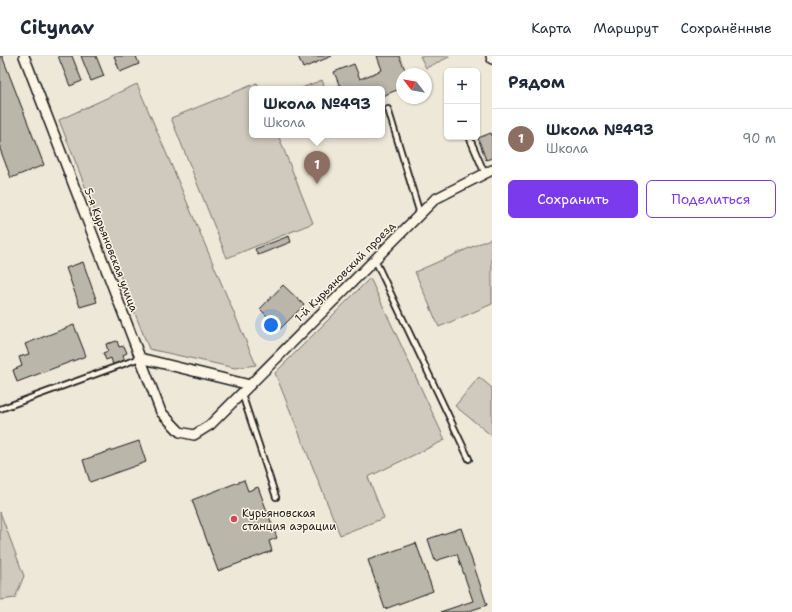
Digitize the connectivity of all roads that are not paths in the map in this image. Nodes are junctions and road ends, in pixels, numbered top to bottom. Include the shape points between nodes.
1 (24, 56) edge
2 (491, 56) edge
3 (492, 59) edge
4 (388, 109) dead end
5 (471, 140) edge
6 (488, 172) edge
7 (420, 214) junction
8 (375, 260) junction
9 (140, 358) junction
10 (250, 385) junction
11 (242, 394) junction
12 (0, 409) edge
13 (194, 436) joint
14 (469, 459) dead end
15 (276, 497) dead end

1 - 9 street, 5-я Курьяновская улица
2 - 3 street
4 - 7 lane
5 - 6 lane
6 - 7 street, 1-й Курьяновский проезд via 435,199
7 - 8 street, 1-й Курьяновский проезд
8 - 10 street, 1-й Курьяновский проезд
8 - 14 lane
9 - 10 street
9 - 12 lane
9 - 13 street, 5-я Курьяновская улица via 161,412 180,432
10 - 11 street, 1-й Курьяновский проезд
11 - 13 street, 1-й Курьяновский проезд via 210,426
11 - 15 lane

